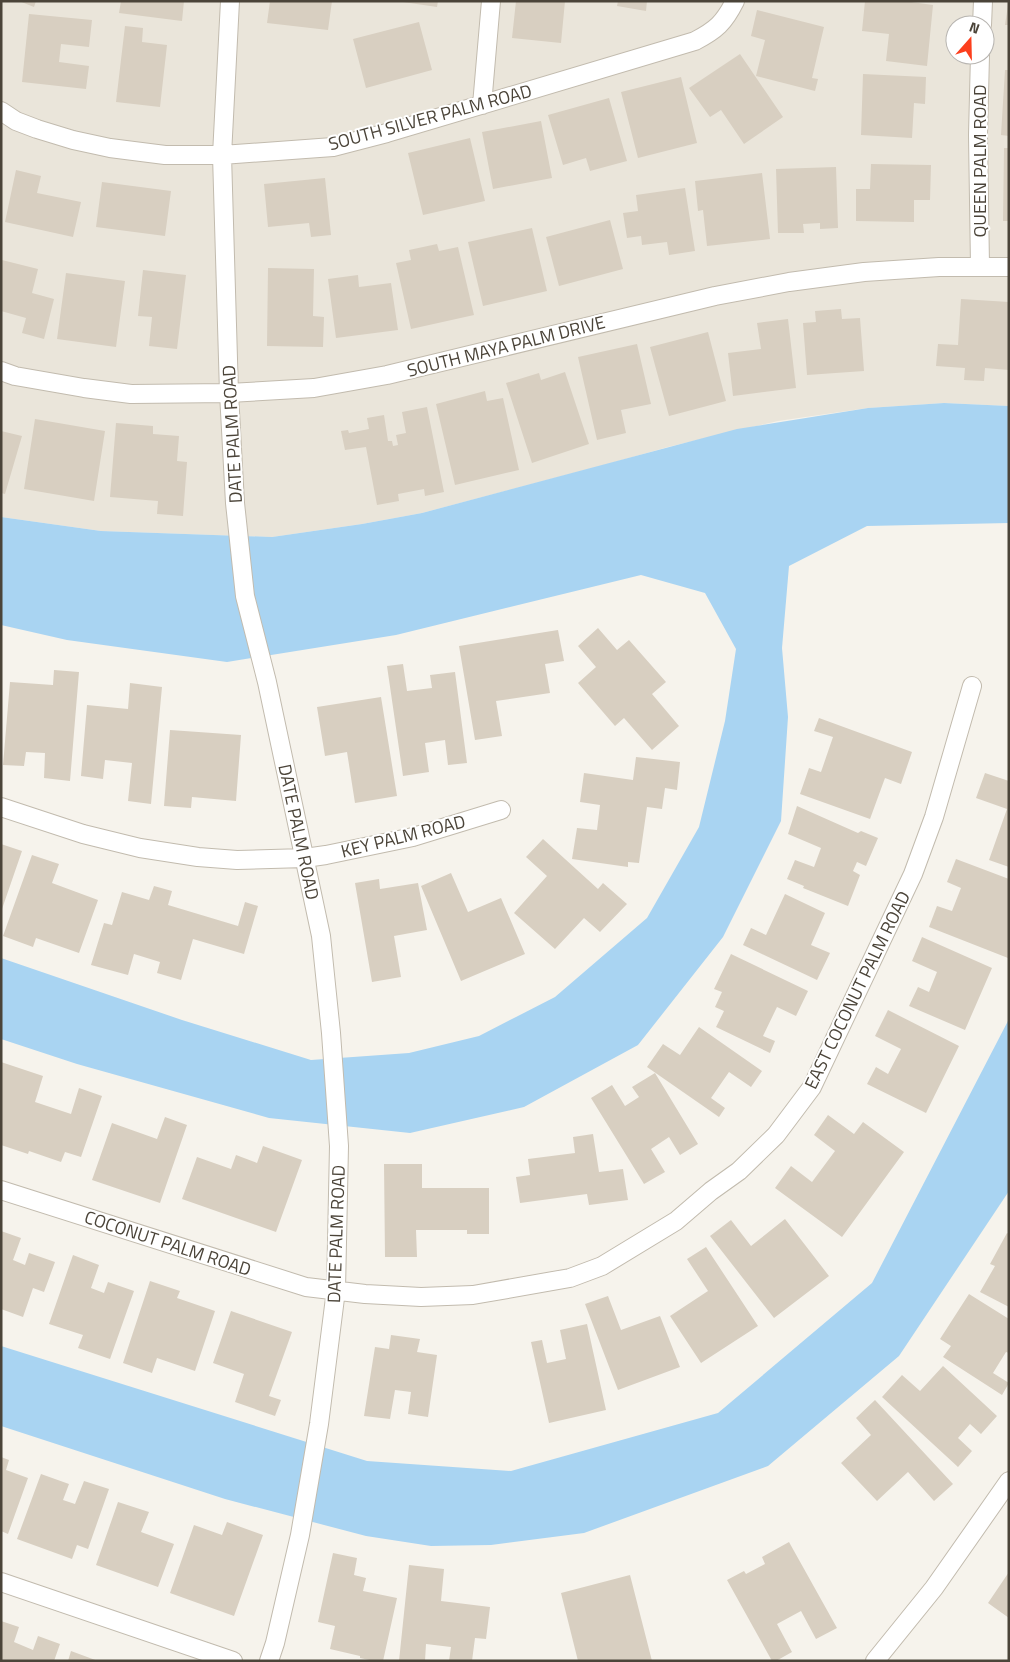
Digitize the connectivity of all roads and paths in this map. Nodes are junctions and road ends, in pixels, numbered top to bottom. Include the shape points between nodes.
1 (230, 1) edge
2 (491, 1) edge
3 (983, 1) edge
4 (732, 7) edge
5 (982, 15) edge
6 (980, 65) edge
7 (482, 105) junction
8 (1, 111) edge
9 (222, 155) junction
10 (980, 266) junction
11 (1009, 266) edge
12 (1, 371) edge
13 (229, 393) junction
14 (972, 686) dead end
15 (1, 807) edge
16 (501, 810) dead end
17 (305, 858) junction
18 (1, 1190) edge
19 (336, 1290) junction
20 (1009, 1481) edge
21 (1, 1582) edge
22 (233, 1661) edge
23 (269, 1661) edge
24 (875, 1661) edge

1 - 9 street, DATE PALM ROAD
2 - 7 street
3 - 5 street
4 - 7 street, SOUTH SILVER PALM ROAD via 712,32 694,41
6 - 10 street, QUEEN PALM ROAD
7 - 9 street, SOUTH SILVER PALM ROAD via 333,147
8 - 9 street, SOUTH SILVER PALM ROAD via 37,129 110,148 165,156
9 - 13 street, DATE PALM ROAD
10 - 11 street, SOUTH MAYA PALM DRIVE
10 - 13 street, SOUTH MAYA PALM DRIVE via 864,272 789,282 715,296 387,375 314,388
12 - 13 street, SOUTH MAYA PALM DRIVE via 131,394
13 - 17 street, DATE PALM ROAD via 235,503 245,596
14 - 19 street, EAST COCONUT PALM ROAD via 934,817 913,874 812,1087 776,1135 738,1171 676,1221 602,1266 570,1278 474,1295 421,1297
15 - 17 street, KEY PALM ROAD via 83,834 140,848 237,860
16 - 17 street, KEY PALM ROAD via 413,838
17 - 19 street, DATE PALM ROAD via 321,936 331,1033 339,1146
18 - 19 street, COCONUT PALM ROAD via 306,1287
19 - 23 street, DATE PALM ROAD via 319,1424 300,1535
20 - 24 street via 934,1588
21 - 22 street

